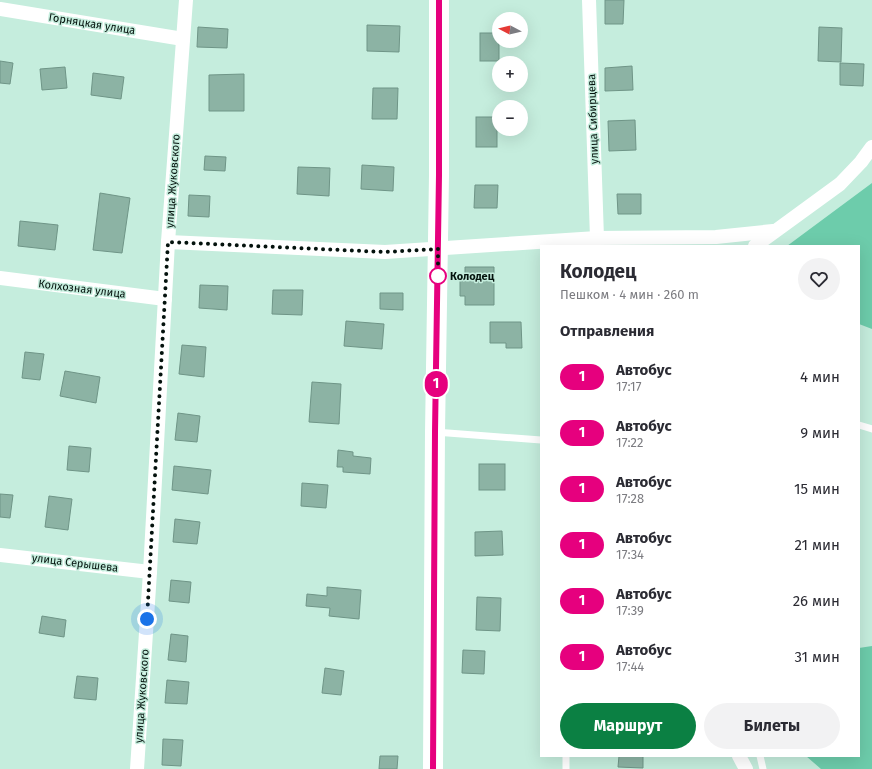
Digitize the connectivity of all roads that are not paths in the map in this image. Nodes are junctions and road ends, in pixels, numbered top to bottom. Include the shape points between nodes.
1 (186, 0) edge
2 (439, 0) edge
3 (589, 0) edge
4 (0, 9) edge
5 (183, 39) junction
6 (872, 147) edge
7 (773, 231) junction
8 (597, 238) junction
9 (168, 242) junction
10 (756, 245) edge
11 (438, 249) junction
12 (0, 278) edge
13 (165, 299) junction
14 (860, 425) edge
15 (872, 429) edge
16 (435, 432) junction
17 (540, 440) edge
18 (0, 555) edge
19 (150, 572) junction
20 (566, 757) edge
21 (740, 757) edge
22 (760, 757) edge
23 (137, 769) edge
24 (433, 769) edge
25 (566, 769) edge
26 (746, 769) edge
27 (763, 769) edge

1 - 5 street, улица Жуковского
2 - 11 main road
3 - 8 street, улица Сибирцева
4 - 5 street, Горняцкая улица
5 - 9 street, улица Жуковского
6 - 7 street via 840,184
7 - 8 street via 716,237
7 - 10 street
8 - 11 street
9 - 11 street via 385,252
9 - 13 street, улица Жуковского
11 - 16 main road
12 - 13 street, Колхозная улица
13 - 19 street, улица Жуковского
14 - 15 lane
16 - 17 lane
16 - 24 main road
18 - 19 street, улица Серышева
19 - 23 street, улица Жуковского
20 - 25 lane
21 - 26 street
22 - 27 lane

